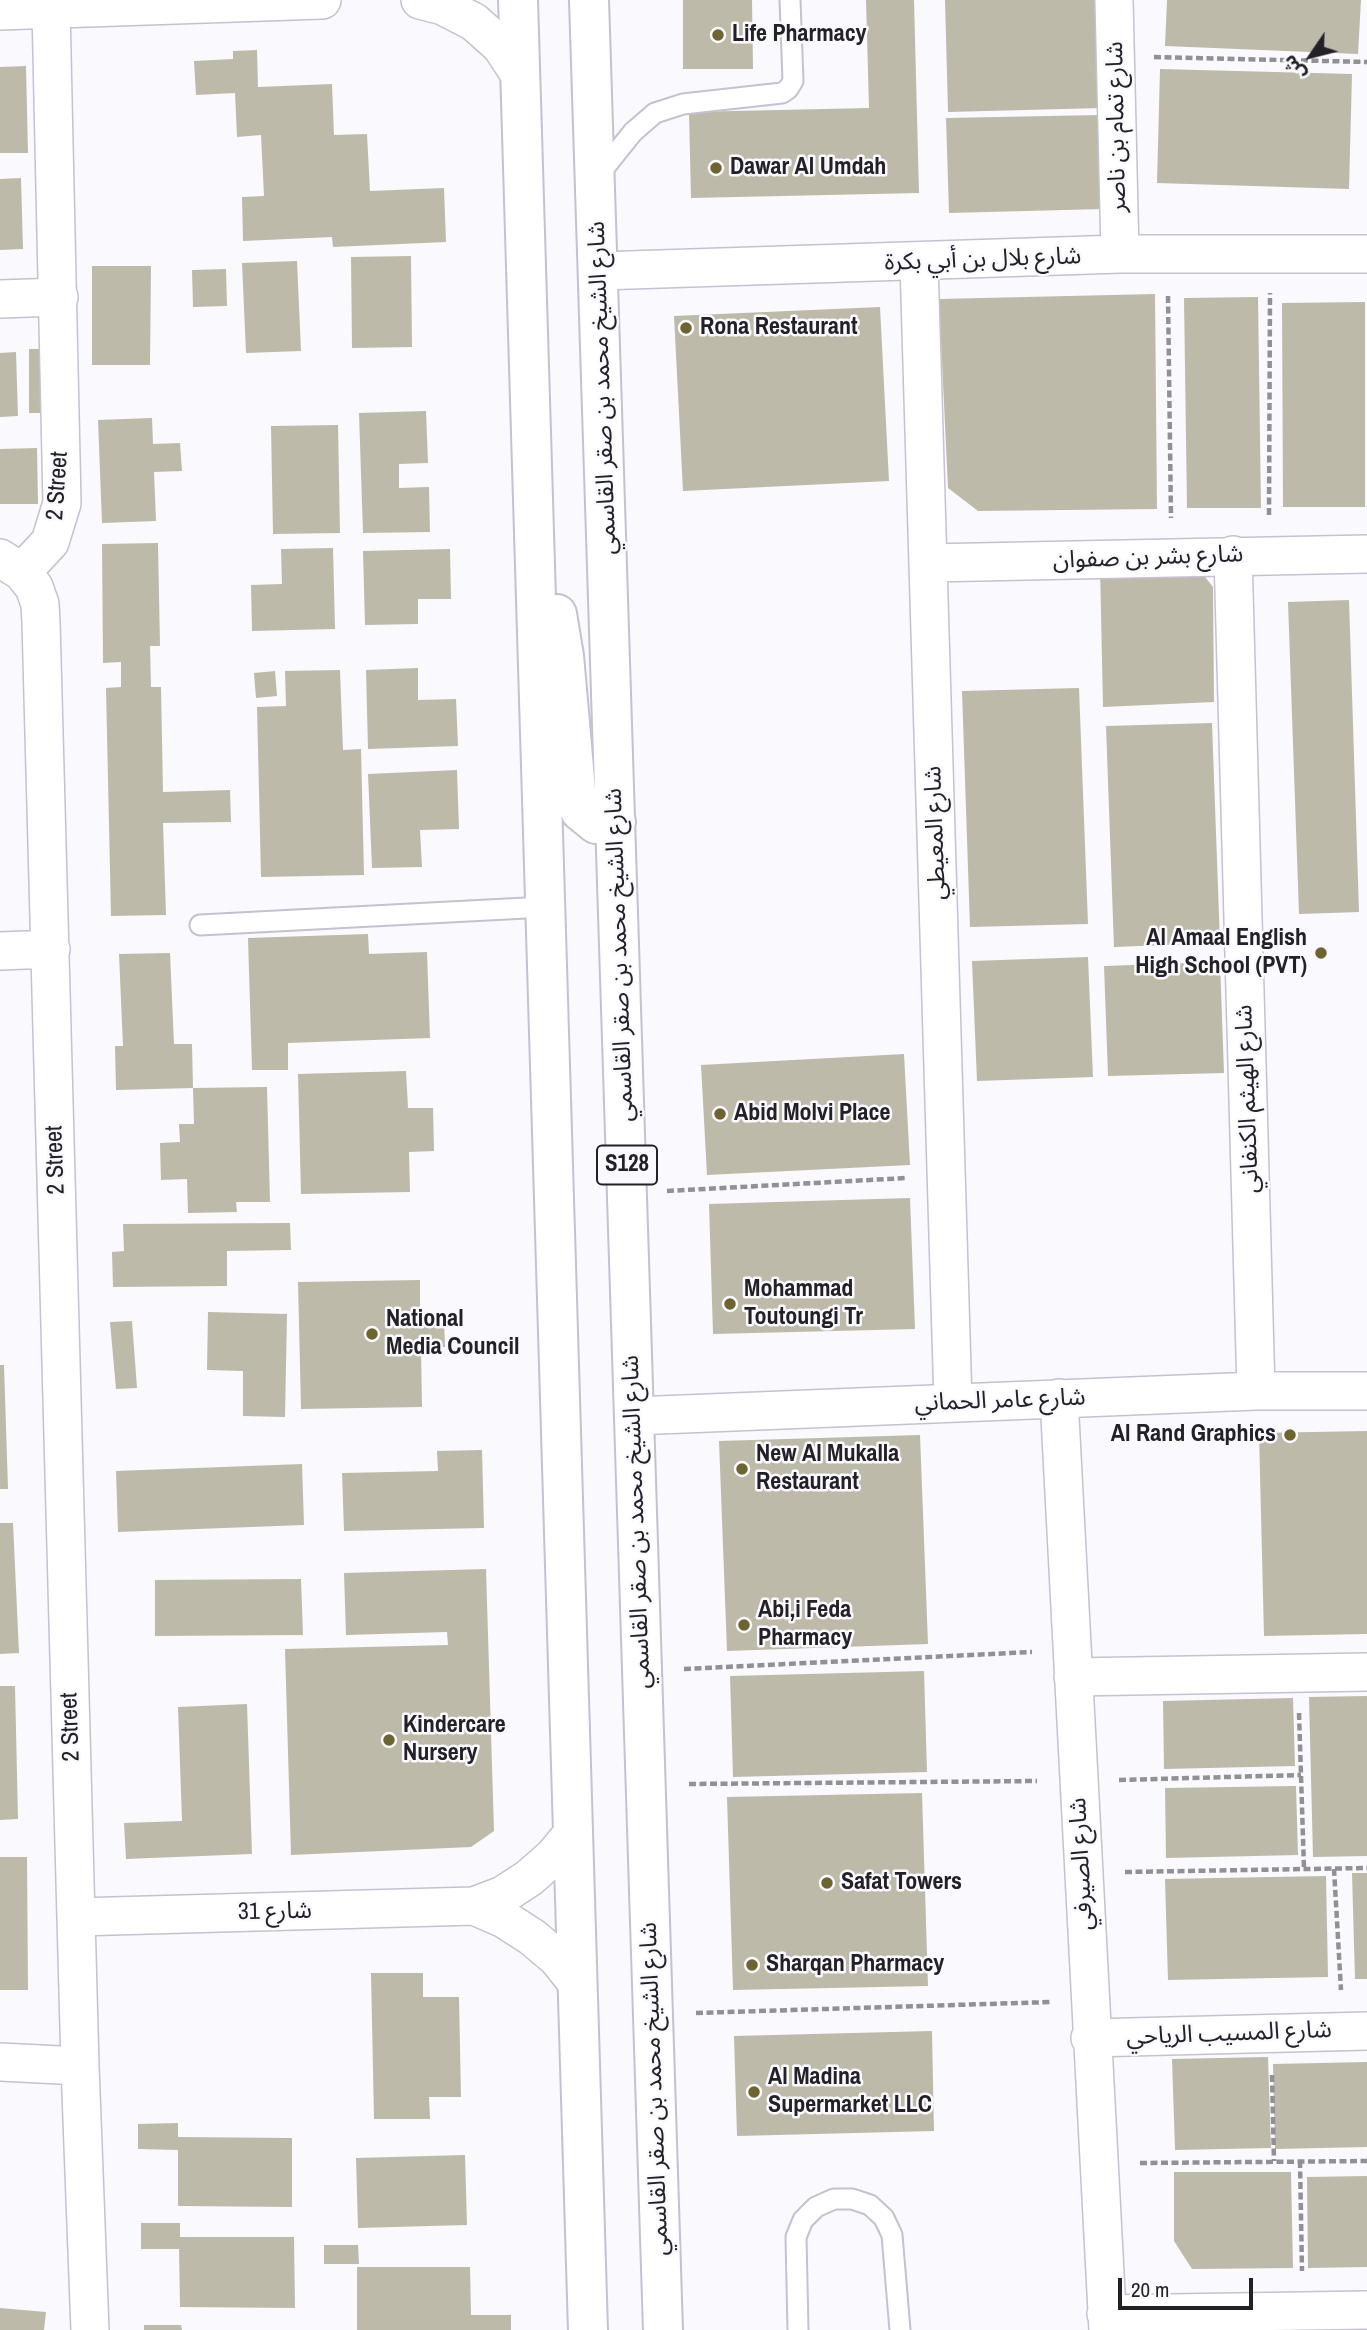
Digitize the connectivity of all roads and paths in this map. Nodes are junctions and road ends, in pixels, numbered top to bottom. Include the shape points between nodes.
1 (322, 0) edge
2 (420, 0) edge
3 (518, 0) edge
4 (589, 0) edge
5 (790, 0) edge
6 (1114, 0) edge
7 (51, 9) junction
8 (0, 10) edge
9 (1115, 56) junction
10 (1367, 62) edge
11 (520, 75) junction
12 (596, 178) junction
13 (1270, 253) junction
14 (1120, 254) junction
15 (1168, 254) junction
16 (1367, 254) edge
17 (919, 263) junction
18 (599, 271) junction
19 (59, 297) junction
20 (0, 299) edge
21 (1367, 554) edge
22 (1233, 555) junction
23 (1269, 555) junction
24 (1171, 558) junction
25 (929, 563) junction
26 (11, 565) edge
27 (535, 568) junction
28 (616, 822) junction
29 (545, 907) junction
30 (200, 925) dead end
31 (51, 948) junction
32 (0, 951) edge
33 (946, 1176) junction
34 (628, 1193) junction
35 (1256, 1391) junction
36 (1367, 1391) edge
37 (1059, 1398) junction
38 (953, 1402) junction
39 (634, 1416) junction
40 (1072, 1664) junction
41 (642, 1671) junction
42 (1367, 1672) edge
43 (1298, 1673) junction
44 (1301, 1775) junction
45 (1078, 1781) junction
46 (646, 1784) junction
47 (572, 1833) junction
48 (1367, 1868) edge
49 (1304, 1869) junction
50 (1334, 1869) junction
51 (1082, 1873) junction
52 (474, 1906) junction
53 (76, 1917) junction
54 (577, 1983) junction
55 (1089, 2000) junction
56 (653, 2015) junction
57 (1355, 2031) edge
58 (1270, 2034) junction
59 (1090, 2038) junction
60 (0, 2062) edge
61 (80, 2066) junction
62 (1274, 2161) junction
63 (1300, 2161) junction
64 (1367, 2161) edge
65 (1097, 2163) junction
66 (1367, 2309) edge
67 (1302, 2311) junction
68 (1107, 2322) edge
69 (90, 2330) edge
70 (588, 2330) edge
71 (663, 2330) edge
72 (798, 2330) edge
73 (900, 2330) edge

1 - 7 street
2 - 11 street via 474,22 501,46
3 - 11 main road
4 - 12 main road, شارع الشيخ محمد بن صقر القاسمي / S128
5 - 12 lane via 793,81 788,89 683,104 655,113 633,132
6 - 9 street, شارع تمام بن ناصر
7 - 8 street
7 - 19 street, 2 Street
9 - 10 path
9 - 14 street, شارع تمام بن ناصر
11 - 27 main road
12 - 18 main road, شارع الشيخ محمد بن صقر القاسمي / S128
13 - 15 street, شارع بلال بن أبي بكرة
13 - 16 street, شارع بلال بن أبي بكرة
13 - 23 path
14 - 15 street, شارع بلال بن أبي بكرة
14 - 17 street, شارع بلال بن أبي بكرة
15 - 24 path
17 - 18 street, شارع بلال بن أبي بكرة
17 - 25 street, شارع المعيطي
18 - 28 main road, شارع الشيخ محمد بن صقر القاسمي / S128
19 - 20 street
19 - 26 street, 2 Street via 62,503 50,542
21 - 23 street, شارع بشر بن صفوان
22 - 23 street, شارع بشر بن صفوان
22 - 24 street, شارع بشر بن صفوان
22 - 35 street, شارع الهيثم الكنفاني
24 - 25 street, شارع بشر بن صفوان
25 - 33 street, شارع المعيطي
26 - 31 street, 2 Street via 34,587 40,604
27 - 28 main road via 556,610 561,633 580,811 597,824
27 - 29 main road
28 - 34 main road, شارع الشيخ محمد بن صقر القاسمي / S128
29 - 30 lane
29 - 47 main road
31 - 32 street
31 - 53 street, 2 Street
33 - 34 path
33 - 38 street, شارع المعيطي
34 - 39 main road, شارع الشيخ محمد بن صقر القاسمي / S128
35 - 36 street, شارع عامر الحماني
35 - 37 street, شارع عامر الحماني
37 - 38 street, شارع عامر الحماني
37 - 40 street, شارع الصيرفي
38 - 39 street, شارع عامر الحماني
39 - 41 main road, شارع الشيخ محمد بن صقر القاسمي / S128
40 - 41 path
40 - 43 street
40 - 45 street, شارع الصيرفي
41 - 46 main road, شارع الشيخ محمد بن صقر القاسمي / S128
42 - 43 street
43 - 44 path
44 - 45 path
44 - 49 path
45 - 46 path
45 - 51 street, شارع الصيرفي
46 - 56 main road, شارع الشيخ محمد بن صقر القاسمي / S128
47 - 52 street, شارع 31 via 529,1878
47 - 54 main road
48 - 50 path
49 - 50 path
49 - 51 path
50 - 57 path
51 - 55 street, شارع الصيرفي
52 - 53 street, شارع 31
52 - 54 street, شارع 31 via 532,1937
53 - 61 street, 2 Street
54 - 70 main road
55 - 56 path
55 - 59 street, شارع الصيرفي
56 - 71 main road, شارع الشيخ محمد بن صقر القاسمي / S128
57 - 58 street, شارع المسيب الرياحي
58 - 59 street, شارع المسيب الرياحي
58 - 62 path
59 - 65 street, شارع الصيرفي
60 - 61 street
61 - 69 street, 2 Street
62 - 63 path
62 - 65 path
63 - 64 path
63 - 67 path
65 - 68 street, شارع الصيرفي
66 - 67 street
67 - 68 street
72 - 73 lane via 796,2237 803,2220 834,2199 852,2199 870,2205 884,2218 892,2235

